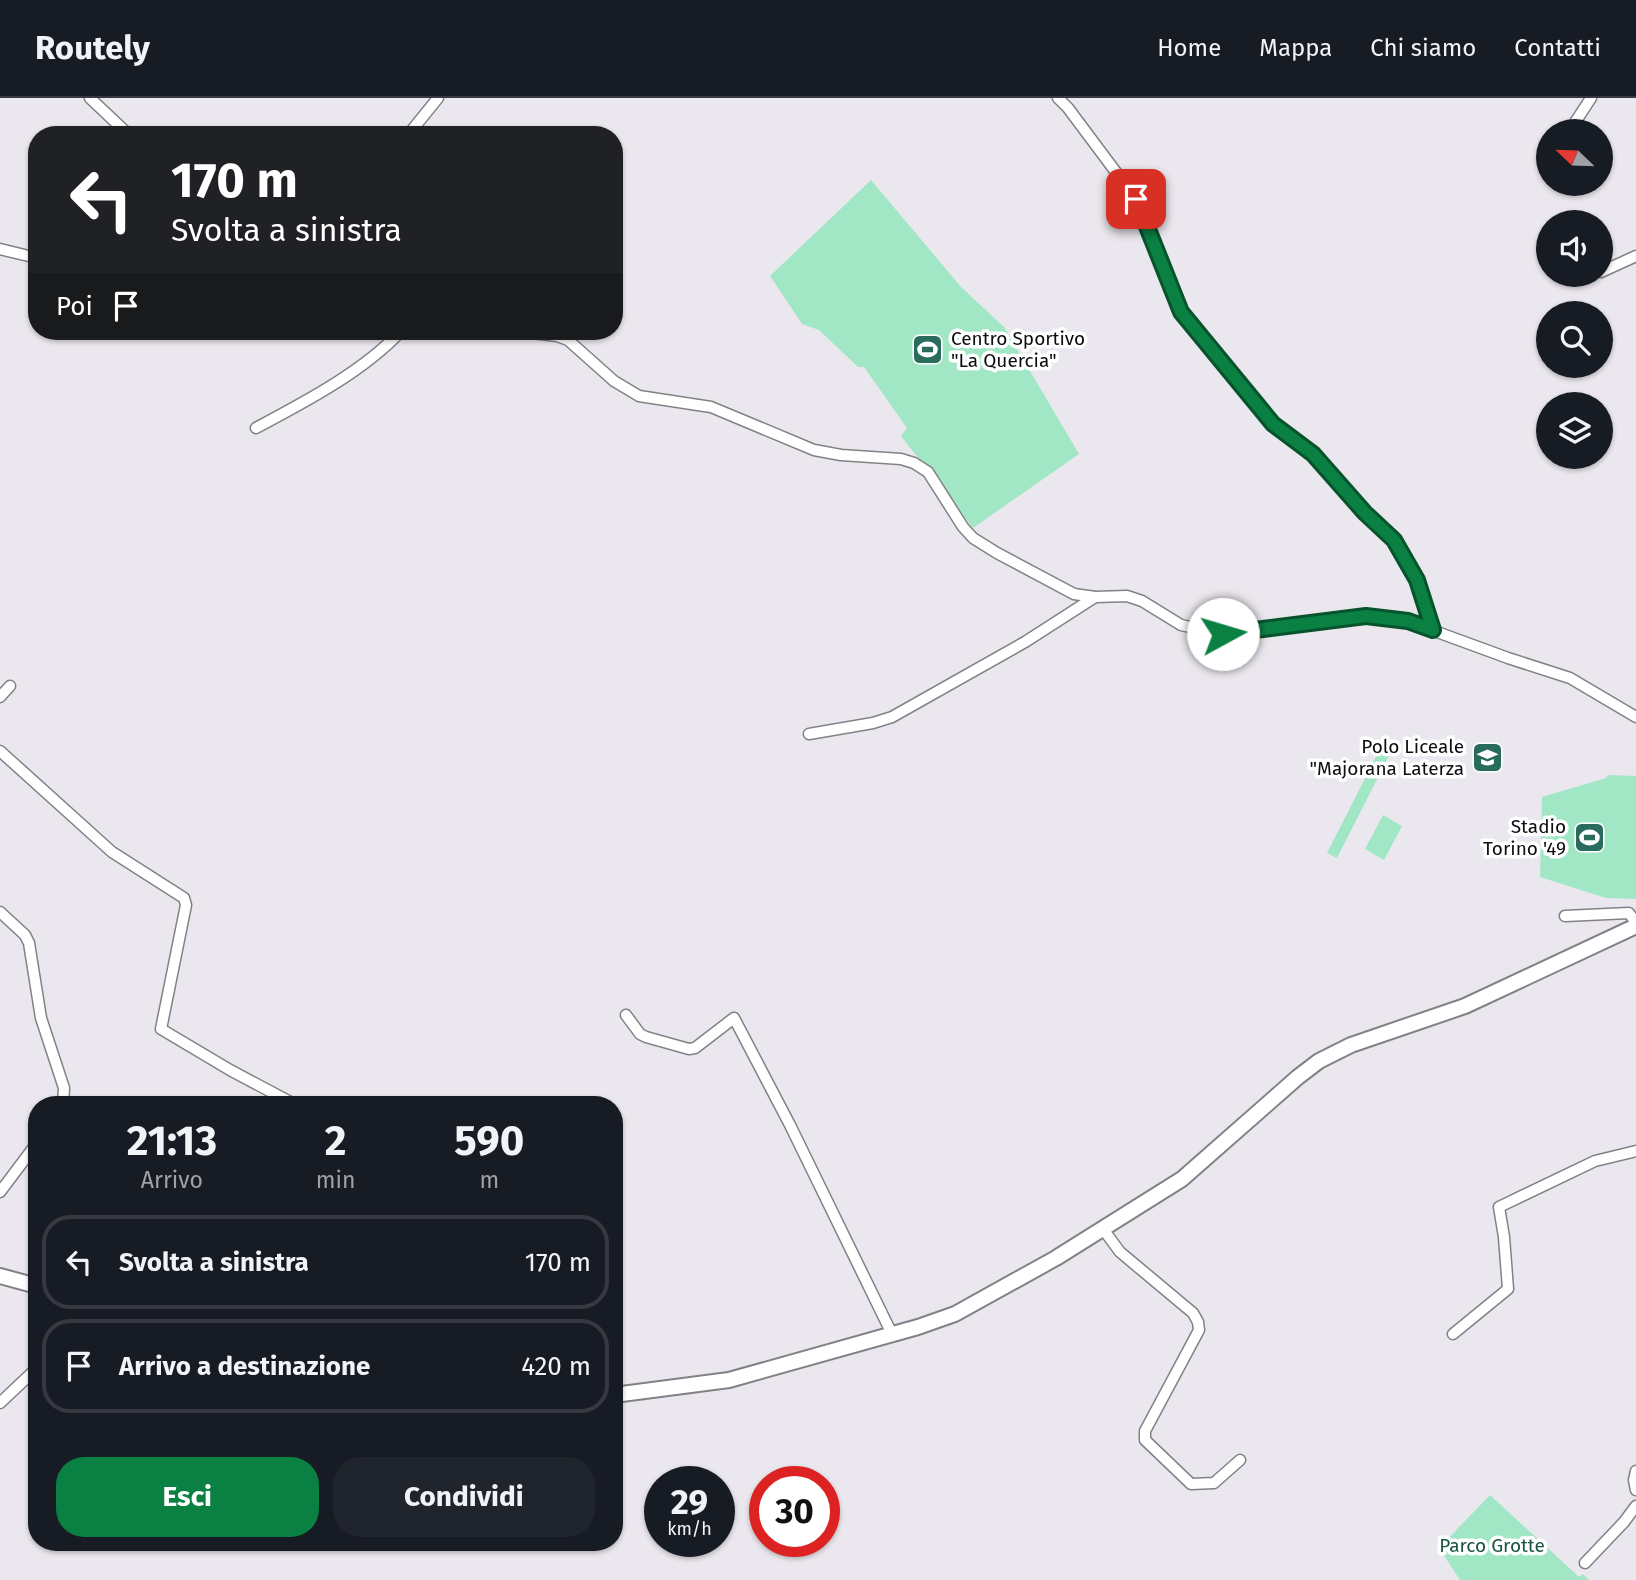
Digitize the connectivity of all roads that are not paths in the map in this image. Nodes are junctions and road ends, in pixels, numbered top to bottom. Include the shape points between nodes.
1 (90, 98) edge
2 (438, 98) edge
3 (1058, 98) edge
4 (1591, 98) edge
5 (1577, 119) edge
6 (120, 126) edge
7 (415, 126) edge
8 (0, 249) edge
9 (28, 256) edge
10 (1636, 256) edge
11 (1613, 267) edge
12 (392, 340) edge
13 (568, 340) edge
14 (256, 428) dead end
15 (1095, 597) junction
16 (1433, 630) junction
17 (10, 686) dead end
18 (0, 697) edge
19 (1636, 716) edge
20 (809, 734) dead end
21 (0, 751) edge
22 (0, 912) edge
23 (1566, 916) dead end
24 (1636, 925) edge
25 (626, 1014) dead end
26 (63, 1096) edge
27 (279, 1096) edge
28 (1636, 1151) edge
29 (28, 1155) edge
30 (0, 1192) edge
31 (1103, 1229) junction
32 (0, 1276) edge
33 (28, 1284) edge
34 (892, 1334) junction
35 (1453, 1334) dead end
36 (28, 1377) edge
37 (623, 1394) edge
38 (0, 1403) edge
39 (1240, 1460) dead end
40 (1636, 1471) edge
41 (1636, 1490) edge
42 (1636, 1506) edge
43 (1585, 1563) dead end

1 - 6 street
2 - 7 street
3 - 16 street via 1136,199 1181,312 1273,424 1313,454 1394,540 1417,580
4 - 5 street
8 - 9 street
10 - 11 street
12 - 14 street via 377,355
13 - 15 street via 614,381 639,396 711,407 814,450 914,463 928,472 973,538 1065,590
15 - 16 street via 1135,598 1181,625 1223,634 1366,616 1408,621
15 - 20 street via 1026,642 892,717
16 - 19 street via 1570,678
17 - 18 street
21 - 27 street via 112,852 184,898 161,1028
22 - 26 street via 29,943 41,1018
23 - 24 street via 1629,913
24 - 31 main road via 1465,1006 1319,1061 1182,1179
25 - 34 street via 640,1034 689,1049 701,1045 734,1018
28 - 35 street via 1595,1161 1499,1207 1507,1289
29 - 30 street
31 - 34 main road via 955,1314
31 - 39 street via 1120,1252 1198,1322 1199,1330 1145,1431 1145,1440 1191,1484 1214,1483
32 - 33 main road
34 - 37 main road via 729,1380
36 - 38 street
40 - 41 street
42 - 43 street

